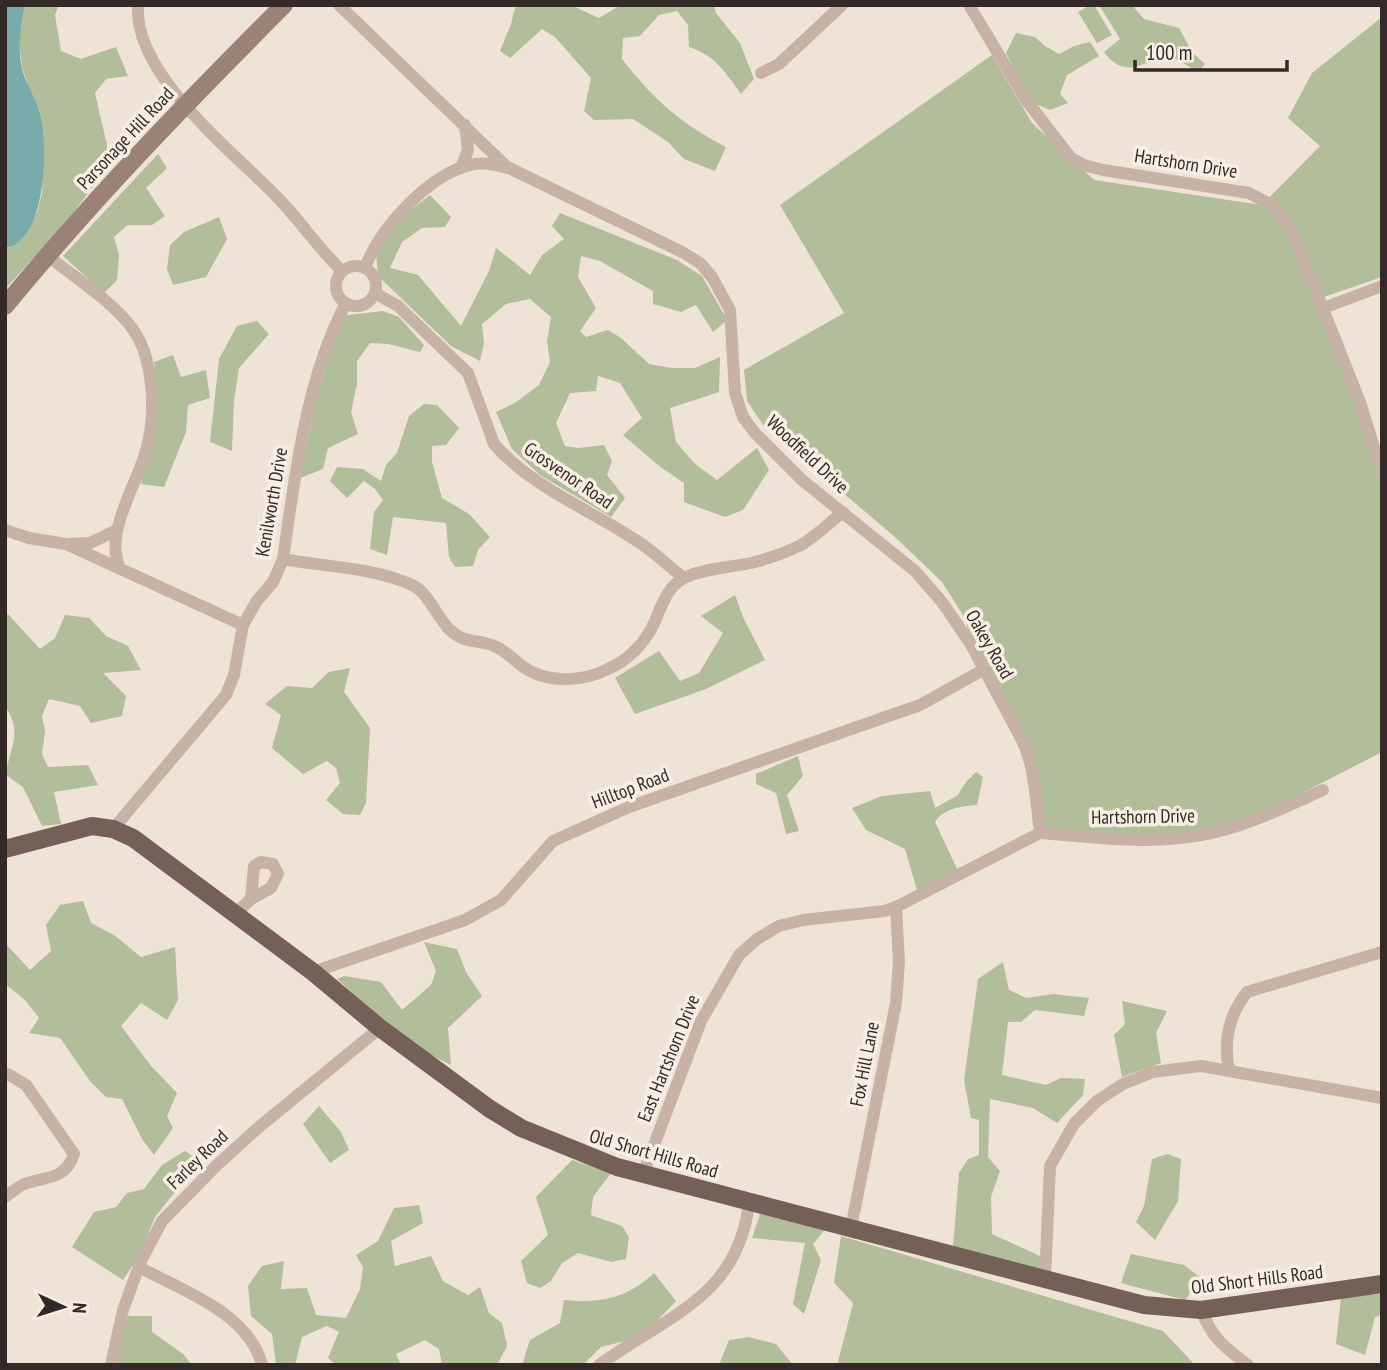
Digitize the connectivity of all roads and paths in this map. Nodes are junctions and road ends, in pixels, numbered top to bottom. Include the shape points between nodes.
1 (138, 5) edge
2 (284, 5) edge
3 (339, 5) edge
4 (842, 5) edge
5 (969, 5) edge
6 (761, 73) dead end
7 (184, 105) junction
8 (465, 125) junction
9 (461, 168) junction
10 (510, 169) junction
11 (47, 256) junction
12 (365, 268) junction
13 (342, 271) junction
14 (1382, 286) edge
15 (374, 293) junction
16 (346, 303) junction
17 (5, 306) edge
18 (1321, 309) junction
19 (1382, 473) edge
20 (843, 512) junction
21 (5, 530) edge
22 (115, 531) junction
23 (66, 544) junction
24 (283, 559) junction
25 (120, 569) junction
26 (684, 578) junction
27 (243, 625) junction
28 (983, 670) junction
29 (1323, 790) dead end
30 (113, 829) junction
31 (1040, 833) junction
32 (5, 849) edge
33 (251, 899) dead end
34 (895, 907) junction
35 (235, 914) junction
36 (1382, 952) edge
37 (313, 972) junction
38 (380, 1028) junction
39 (1229, 1070) junction
40 (5, 1075) edge
41 (1382, 1098) edge
42 (643, 1174) junction
43 (5, 1197) edge
44 (749, 1202) junction
45 (852, 1228) junction
46 (139, 1267) junction
47 (1045, 1279) junction
48 (1382, 1284) edge
49 (1201, 1310) junction
50 (111, 1365) edge
51 (262, 1365) edge
52 (599, 1365) edge
53 (1248, 1365) edge

1 - 7 street via 151,58
2 - 7 street, Parsonage Hill Road
3 - 8 street, Woodfield Drive
4 - 6 street via 779,64
5 - 18 street, Hartshorn Drive via 1027,100 1071,158 1103,170 1241,191 1270,204 1291,228
7 - 11 street, Parsonage Hill Road
7 - 13 street
8 - 9 street via 468,150
8 - 10 street, Woodfield Drive
9 - 10 street via 481,164
9 - 12 street via 408,206 379,240
10 - 20 street, Woodfield Drive via 700,263 730,310 735,393 743,417 802,480
11 - 17 street, Parsonage Hill Road
11 - 22 street via 119,313 138,340 149,370 148,446
12 - 13 street via 353,266
12 - 15 street via 374,277
13 - 16 street via 336,289
14 - 18 street
15 - 16 street via 362,305
15 - 26 street, Grosvenor Road via 398,306 468,373 501,452 534,478 646,547
16 - 24 street, Kenilworth Drive via 307,415
18 - 19 street, Hartshorn Drive via 1360,401
20 - 26 street, Woodfield Drive via 801,545 755,562
20 - 28 street, Oakey Road via 915,570 942,601
21 - 23 street
22 - 23 street via 90,543
22 - 25 street
23 - 25 street
24 - 26 street via 369,571 416,587 458,637 491,644 533,673 558,678 588,677 624,660 646,639 664,597
24 - 27 street, Kenilworth Drive
25 - 27 street
27 - 30 street, Kenilworth Drive via 226,695
28 - 31 street, Oakey Road via 1024,744 1033,772
28 - 37 street, Hilltop Road via 920,705 629,807 553,841 500,900 466,920
29 - 31 street, Hartshorn Drive via 1206,835 1162,839
30 - 32 main road, Old Short Hills Road via 74,829
30 - 35 main road, Old Short Hills Road via 133,838
31 - 34 street, East Hartshorn Drive
33 - 35 street
34 - 42 street, East Hartshorn Drive via 779,926 739,955 701,1021
34 - 45 street, Fox Hill Lane via 896,1003
35 - 37 main road, Old Short Hills Road
36 - 39 street via 1247,992 1227,1032
37 - 38 main road, Old Short Hills Road
38 - 42 main road, Old Short Hills Road via 521,1128
38 - 46 street, Farley Road via 259,1127 188,1194 162,1221
39 - 41 street
39 - 47 street via 1185,1066 1153,1072 1116,1088 1085,1112 1050,1166
40 - 43 street via 26,1085 74,1154 70,1166 55,1177 22,1185
42 - 44 main road, Old Short Hills Road
44 - 45 main road, Old Short Hills Road
44 - 52 street via 740,1243 717,1281 686,1309
45 - 47 main road, Old Short Hills Road
46 - 50 street, Farley Road via 123,1310
46 - 51 street via 230,1316 249,1334
47 - 49 main road, Old Short Hills Road via 1144,1305
48 - 49 main road, Old Short Hills Road
49 - 53 street via 1218,1341

